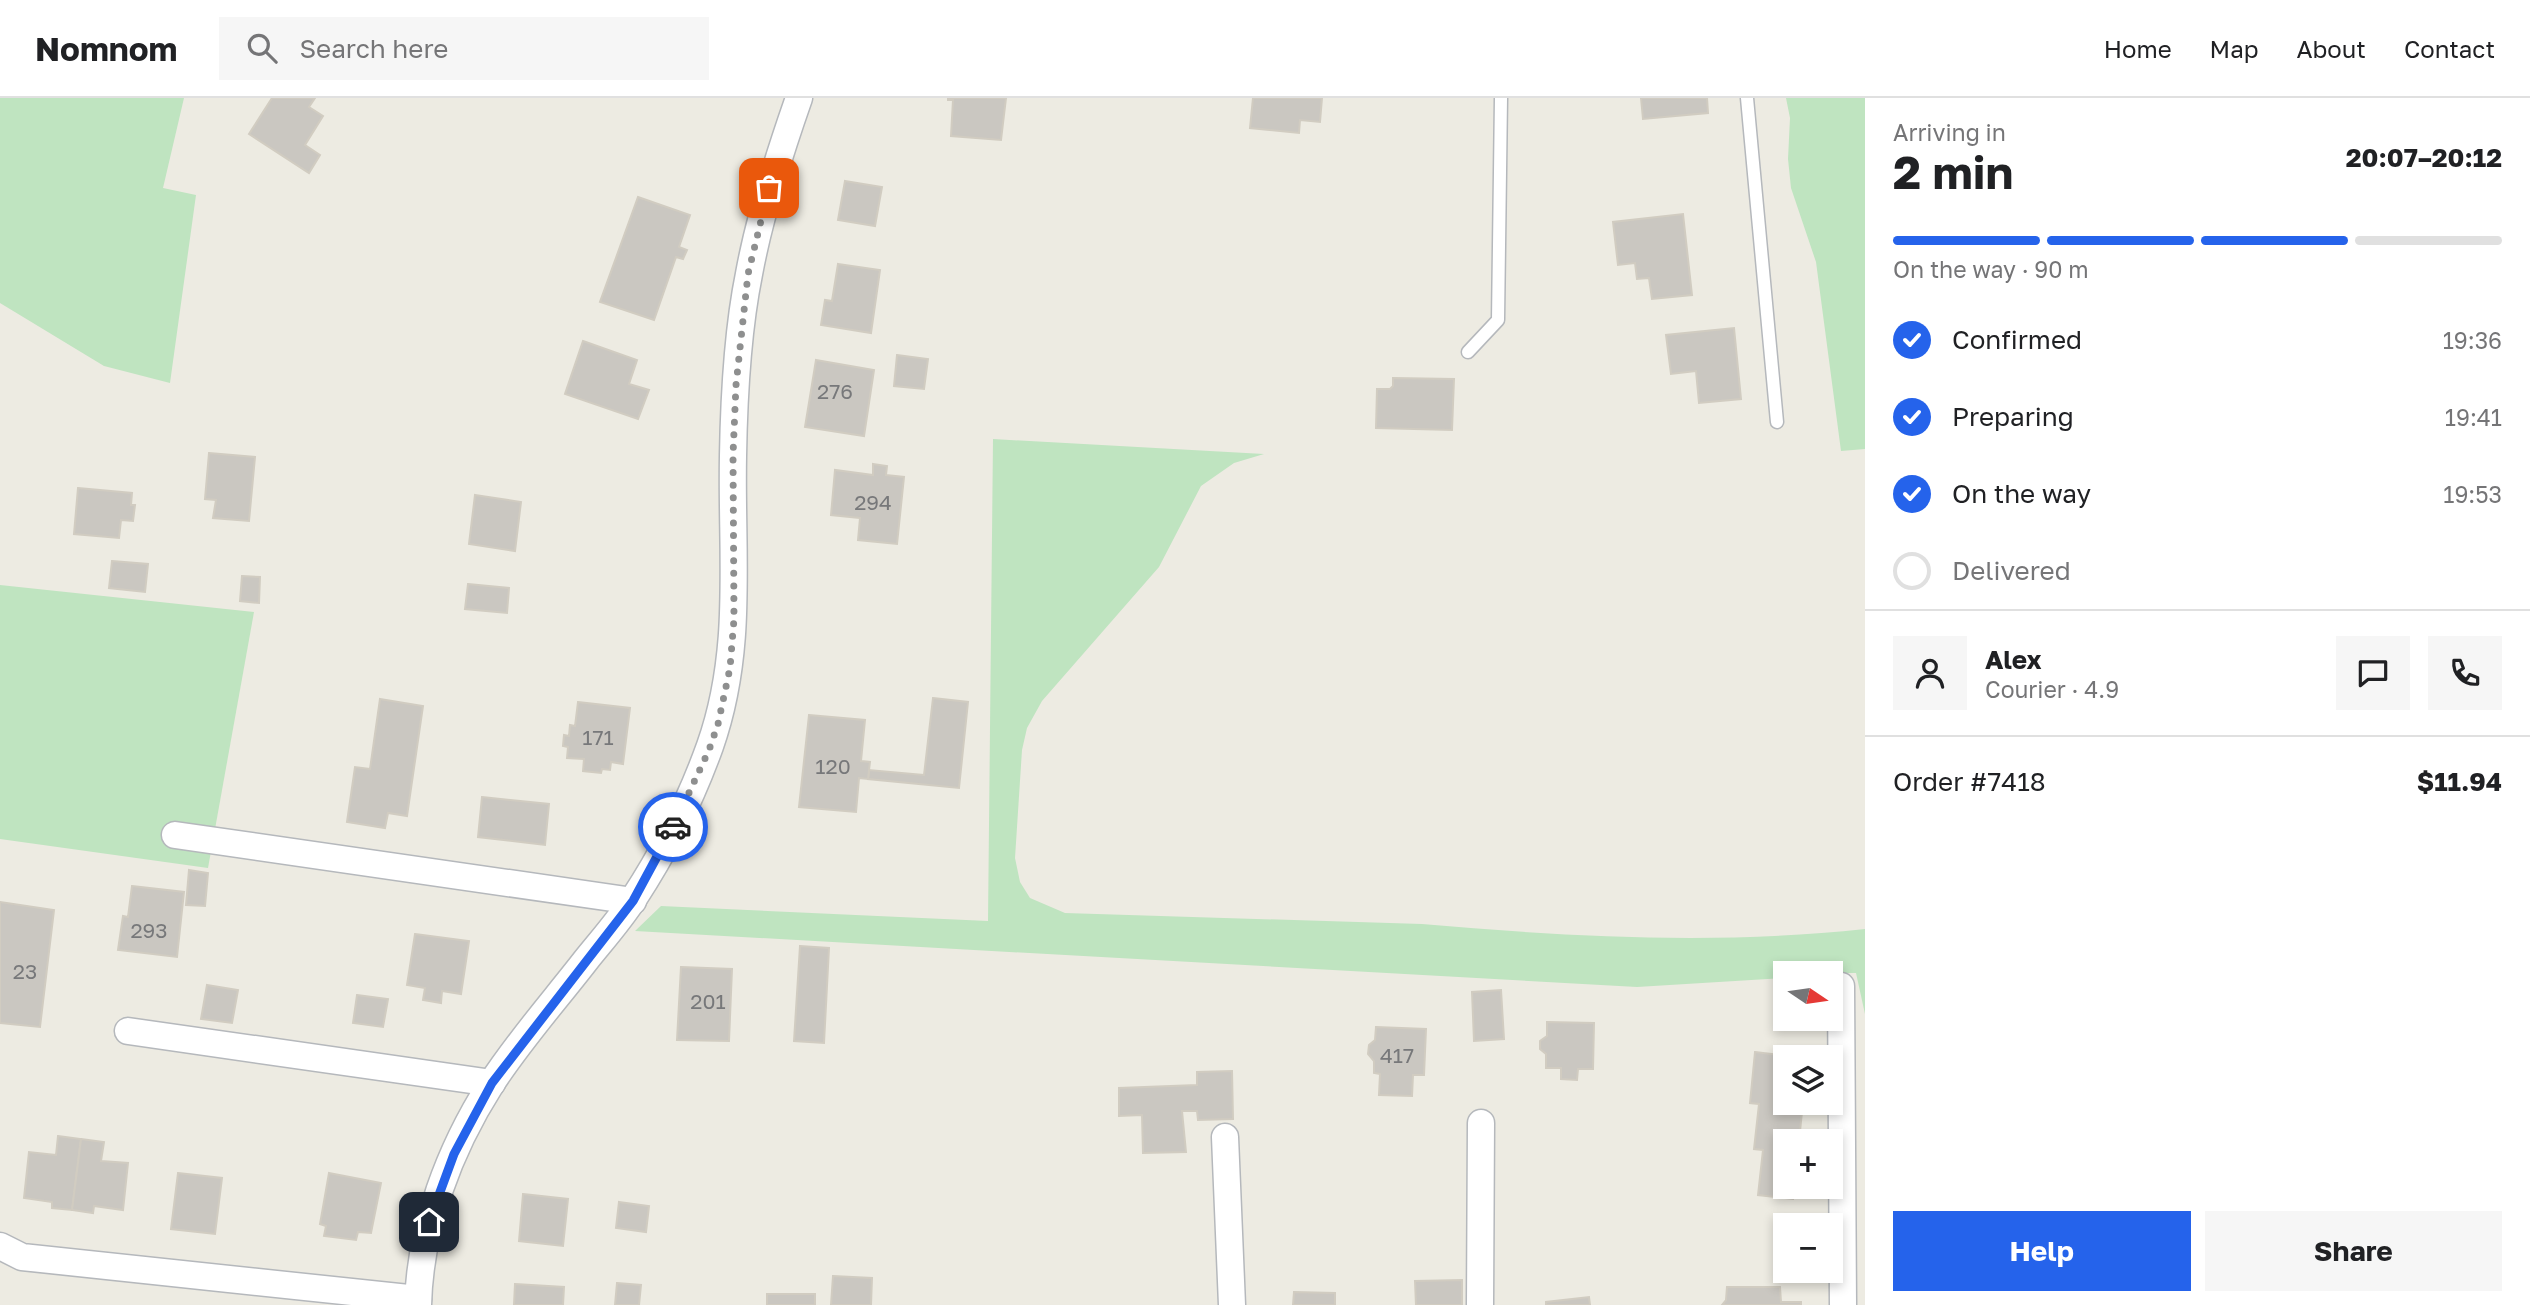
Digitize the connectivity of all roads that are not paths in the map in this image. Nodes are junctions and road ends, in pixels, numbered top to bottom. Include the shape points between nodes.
1 (799, 98) edge
2 (1501, 98) edge
3 (1747, 98) edge
4 (1468, 352) dead end
5 (1777, 422) dead end
6 (176, 835) dead end
7 (633, 901) junction
8 (128, 1031) dead end
9 (1841, 1031) edge
10 (492, 1083) junction
11 (1480, 1123) dead end
12 (1225, 1137) dead end
13 (0, 1246) edge
14 (418, 1302) edge
15 (1232, 1305) edge
16 (1479, 1305) edge
17 (1843, 1305) edge

1 - 7 street via 758,234 741,324 733,455 733,644 725,694 698,776
2 - 4 lane via 1498,320
3 - 5 lane
6 - 7 street
7 - 10 street
8 - 10 street
9 - 17 street
10 - 14 street via 438,1195 423,1251
11 - 16 street
12 - 15 street
13 - 14 street via 22,1257

